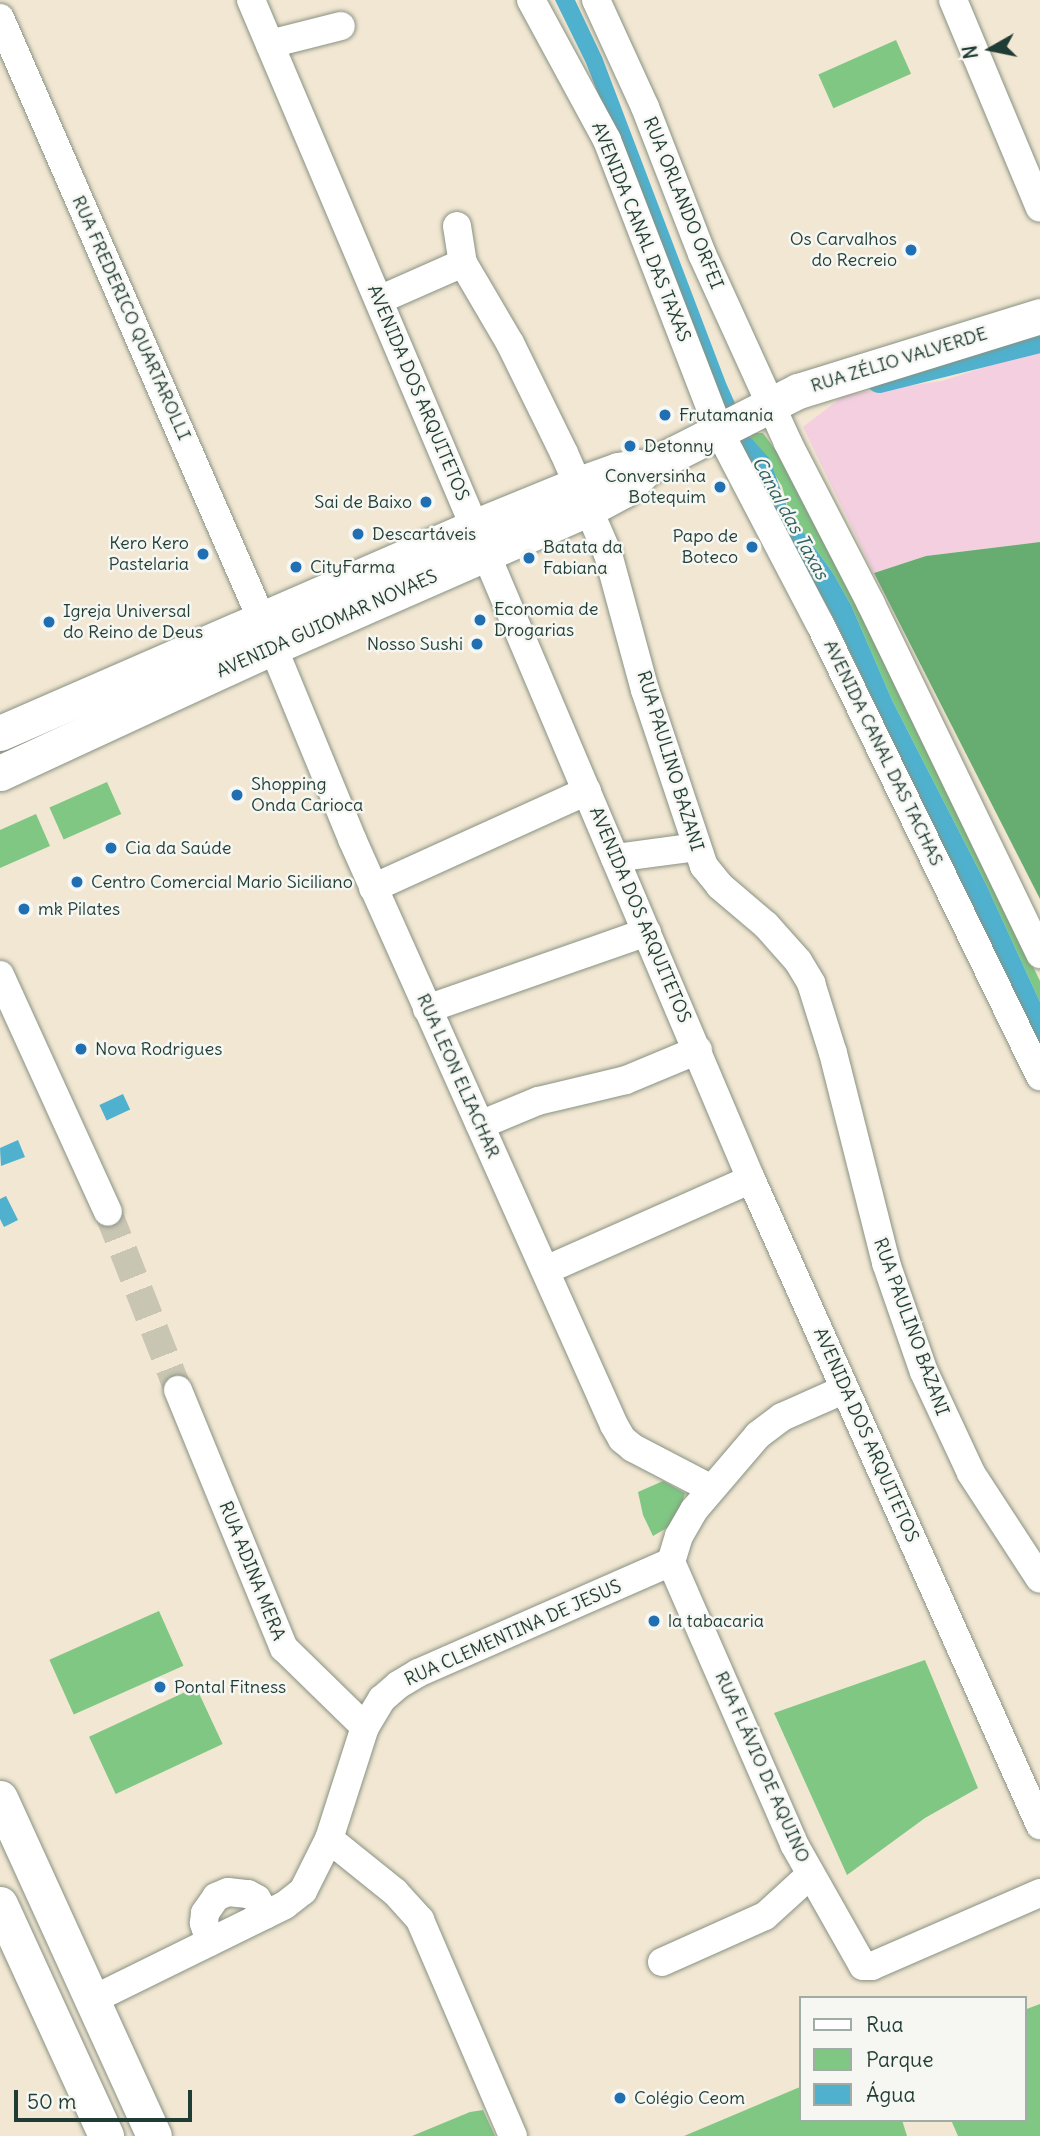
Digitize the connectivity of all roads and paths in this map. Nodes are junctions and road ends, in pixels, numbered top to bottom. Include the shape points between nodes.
1 (251, 0) edge
2 (531, 0) edge
3 (596, 0) edge
4 (953, 0) edge
5 (0, 18) edge
6 (341, 26) dead end
7 (270, 44) junction
8 (1040, 208) edge
9 (457, 226) dead end
10 (463, 263) junction
11 (379, 300) junction
12 (1040, 316) edge
13 (766, 407) junction
14 (724, 431) junction
15 (584, 496) junction
16 (480, 540) junction
17 (267, 632) junction
18 (0, 733) edge
19 (0, 773) edge
20 (587, 791) junction
21 (696, 846) junction
22 (615, 858) junction
23 (373, 888) junction
24 (647, 932) junction
25 (1040, 954) edge
26 (0, 975) edge
27 (427, 1009) junction
28 (698, 1049) junction
29 (1040, 1076) edge
30 (480, 1125) junction
31 (751, 1179) junction
32 (108, 1212) tunnel mouth
33 (546, 1270) junction
34 (178, 1390) tunnel mouth
35 (843, 1390) junction
36 (710, 1488) junction
37 (671, 1562) junction
38 (1040, 1579) edge
39 (365, 1727) junction
40 (0, 1798) edge
41 (1040, 1825) edge
42 (329, 1839) junction
43 (810, 1875) junction
44 (1040, 1893) edge
45 (0, 1904) edge
46 (266, 1915) junction
47 (210, 1942) junction
48 (662, 1962) dead end
49 (92, 2000) junction
50 (106, 2136) edge
51 (154, 2136) edge
52 (513, 2136) edge

1 - 7 street, AVENIDA DOS ARQUITETOS
2 - 14 street, AVENIDA CANAL DAS TAXAS via 607,140
3 - 13 street, RUA ORLANDO ORFEI via 645,107
4 - 8 street
5 - 17 street, RUA FREDERICO QUARTAROLLI
6 - 7 street
7 - 11 street, AVENIDA DOS ARQUITETOS
9 - 10 street, RUA PAULINO BAZANI
10 - 11 street
10 - 15 street, RUA PAULINO BAZANI via 510,343
11 - 16 street, AVENIDA DOS ARQUITETOS
12 - 13 street, RUA ZÉLIO VALVERDE via 823,382
13 - 14 street, AVENIDA GUIOMAR NOVAES
13 - 25 street, RUA ORLANDO ORFEI via 871,604
14 - 15 street, AVENIDA GUIOMAR NOVAES via 648,467 618,470
14 - 29 street, AVENIDA CANAL DAS TACHAS
15 - 16 street, AVENIDA GUIOMAR NOVAES
15 - 21 street, RUA PAULINO BAZANI via 617,578 645,690
16 - 17 street, AVENIDA GUIOMAR NOVAES
16 - 20 street, AVENIDA DOS ARQUITETOS
17 - 18 street, AVENIDA GUIOMAR NOVAES
17 - 19 street, AVENIDA GUIOMAR NOVAES
17 - 23 street, RUA LEON ELIACHAR
20 - 22 street, AVENIDA DOS ARQUITETOS
20 - 23 street
21 - 22 street
21 - 38 street, RUA PAULINO BAZANI via 710,876 766,925 811,983 886,1263 924,1372 971,1473
22 - 24 street, AVENIDA DOS ARQUITETOS
23 - 27 street, RUA LEON ELIACHAR
24 - 27 street
24 - 28 street, AVENIDA DOS ARQUITETOS
26 - 32 street
27 - 30 street, RUA LEON ELIACHAR
28 - 30 street via 626,1080 538,1101
28 - 31 street, AVENIDA DOS ARQUITETOS
30 - 33 street, RUA LEON ELIACHAR
31 - 33 street
31 - 35 street, AVENIDA DOS ARQUITETOS
33 - 36 street, RUA LEON ELIACHAR via 622,1439
34 - 39 street, RUA ADINA MERA via 284,1648
35 - 36 street via 782,1417 758,1435
35 - 41 street, AVENIDA DOS ARQUITETOS
36 - 37 street via 679,1536
37 - 39 street, RUA CLEMENTINA DE JESUS via 418,1673 382,1699
37 - 43 street, RUA FLÁVIO DE AQUINO
39 - 42 street, RUA CLEMENTINA DE JESUS
40 - 49 street
42 - 46 street, RUA CLEMENTINA DE JESUS via 303,1891
42 - 52 street via 395,1892 420,1920
43 - 44 street, RUA FLÁVIO DE AQUINO via 863,1966
43 - 48 street via 765,1916
45 - 50 street
46 - 47 street, RUA CLEMENTINA DE JESUS
46 - 47 street via 257,1899 247,1894 228,1892 216,1897 205,1913
47 - 49 street, RUA CLEMENTINA DE JESUS
49 - 51 street

